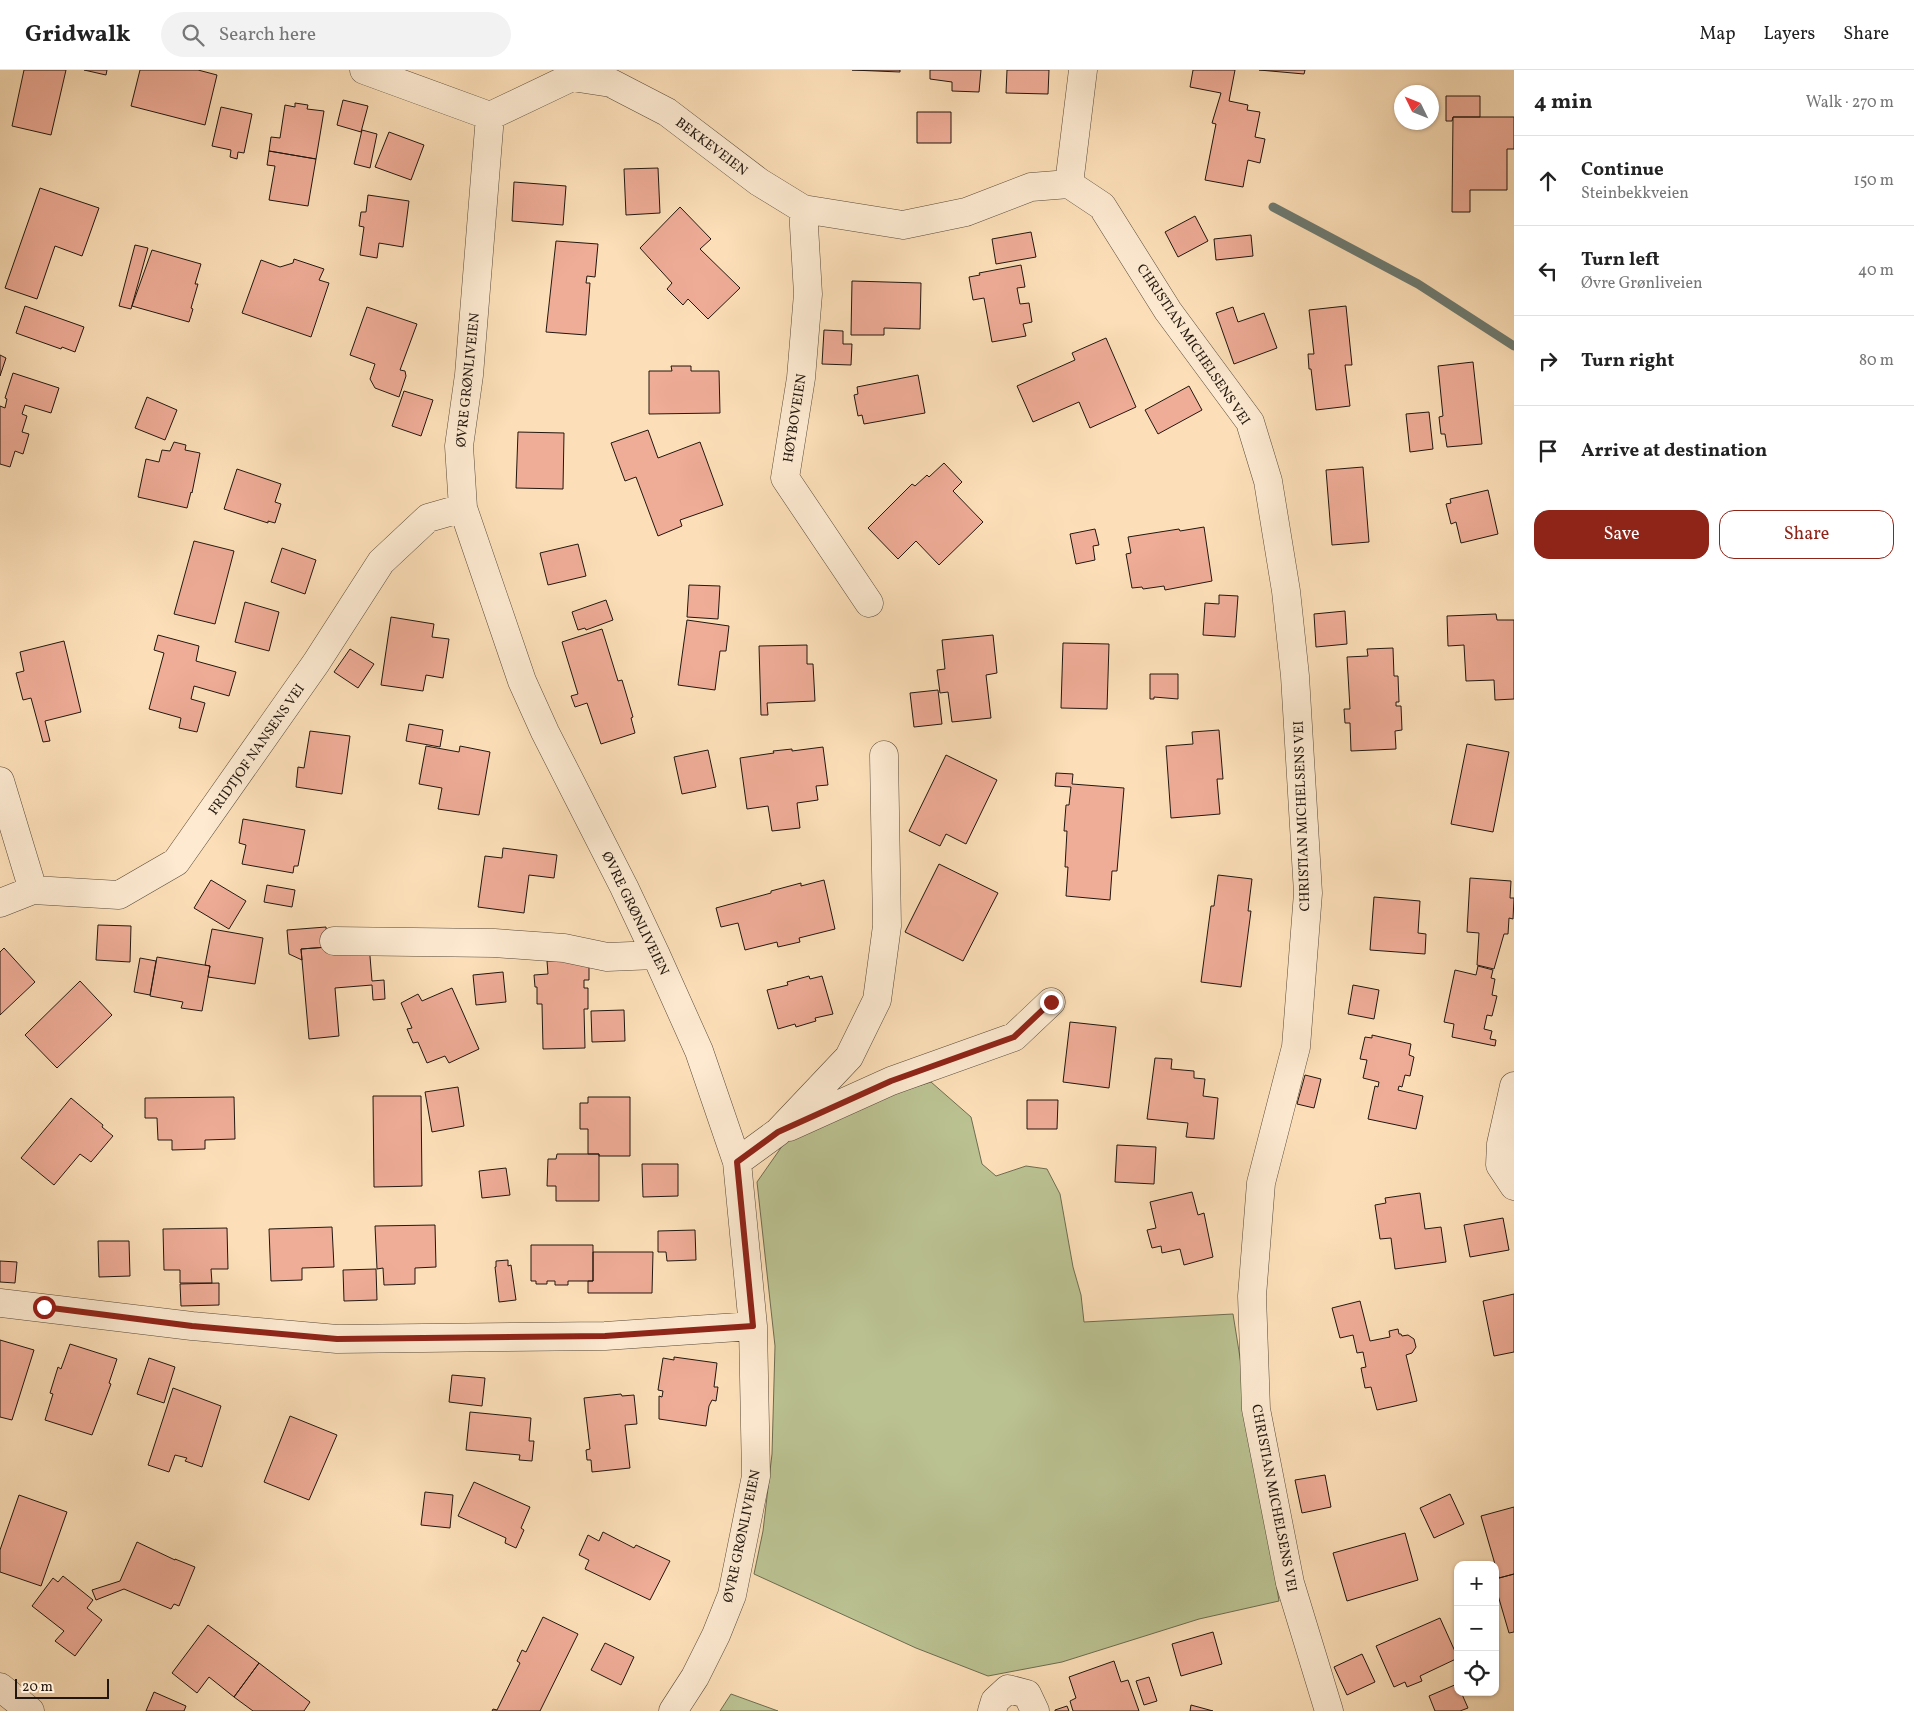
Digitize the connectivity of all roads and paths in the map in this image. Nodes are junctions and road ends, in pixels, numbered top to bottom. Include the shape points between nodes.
1 (364, 70) edge
2 (1083, 70) edge
3 (490, 116) junction
4 (1069, 184) junction
5 (803, 209) junction
6 (463, 508) junction
7 (869, 603) dead end
8 (884, 755) dead end
9 (0, 781) edge
10 (32, 890) junction
11 (0, 903) edge
12 (334, 941) dead end
13 (656, 955) junction
14 (1051, 1002) dead end
15 (1514, 1086) edge
16 (778, 1132) junction
17 (737, 1162) junction
18 (1514, 1186) edge
19 (0, 1302) edge
20 (753, 1326) junction
21 (0, 1688) edge
22 (30, 1711) edge
23 (673, 1711) edge
24 (992, 1711) edge
25 (1035, 1711) edge
26 (1330, 1711) edge

1 - 3 street
2 - 4 street
3 - 5 street, BEKKEVEIEN via 572,77 611,83 667,112 759,182
3 - 6 street, ØVRE GRØNLIVEIEN via 469,375 459,446
4 - 5 street, BEKKEVEIEN via 1030,187 966,212 903,225
4 - 26 street, CHRISTIAN MICHELSENS VEI via 1102,206 1168,311 1250,422 1268,481 1286,591 1295,676 1308,894 1296,1047 1261,1183 1252,1296 1256,1409 1290,1583
5 - 7 street, HØYBOVEIEN via 808,294 801,378 785,478
6 - 10 street, FRIDTJOF NANSENS VEI via 428,518 381,562 316,662 176,862 119,895
6 - 13 street, ØVRE GRØNLIVEIEN via 522,681 544,732
8 - 16 street via 887,926 877,1000 849,1057
9 - 10 street
10 - 11 street, FRIDTJOF NANSENS VEI
12 - 13 street via 494,943 564,948 607,957
13 - 17 street, ØVRE GRØNLIVEIEN via 699,1051
14 - 16 street via 1014,1037 891,1081
15 - 18 street via 1501,1144 1500,1165
16 - 17 street
17 - 20 street, ØVRE GRØNLIVEIEN
19 - 20 street via 192,1326 337,1339 605,1336
20 - 23 street, ØVRE GRØNLIVEIEN via 756,1476 749,1513 729,1602 695,1677
21 - 22 street
24 - 25 street via 995,1701 1008,1689 1026,1694

